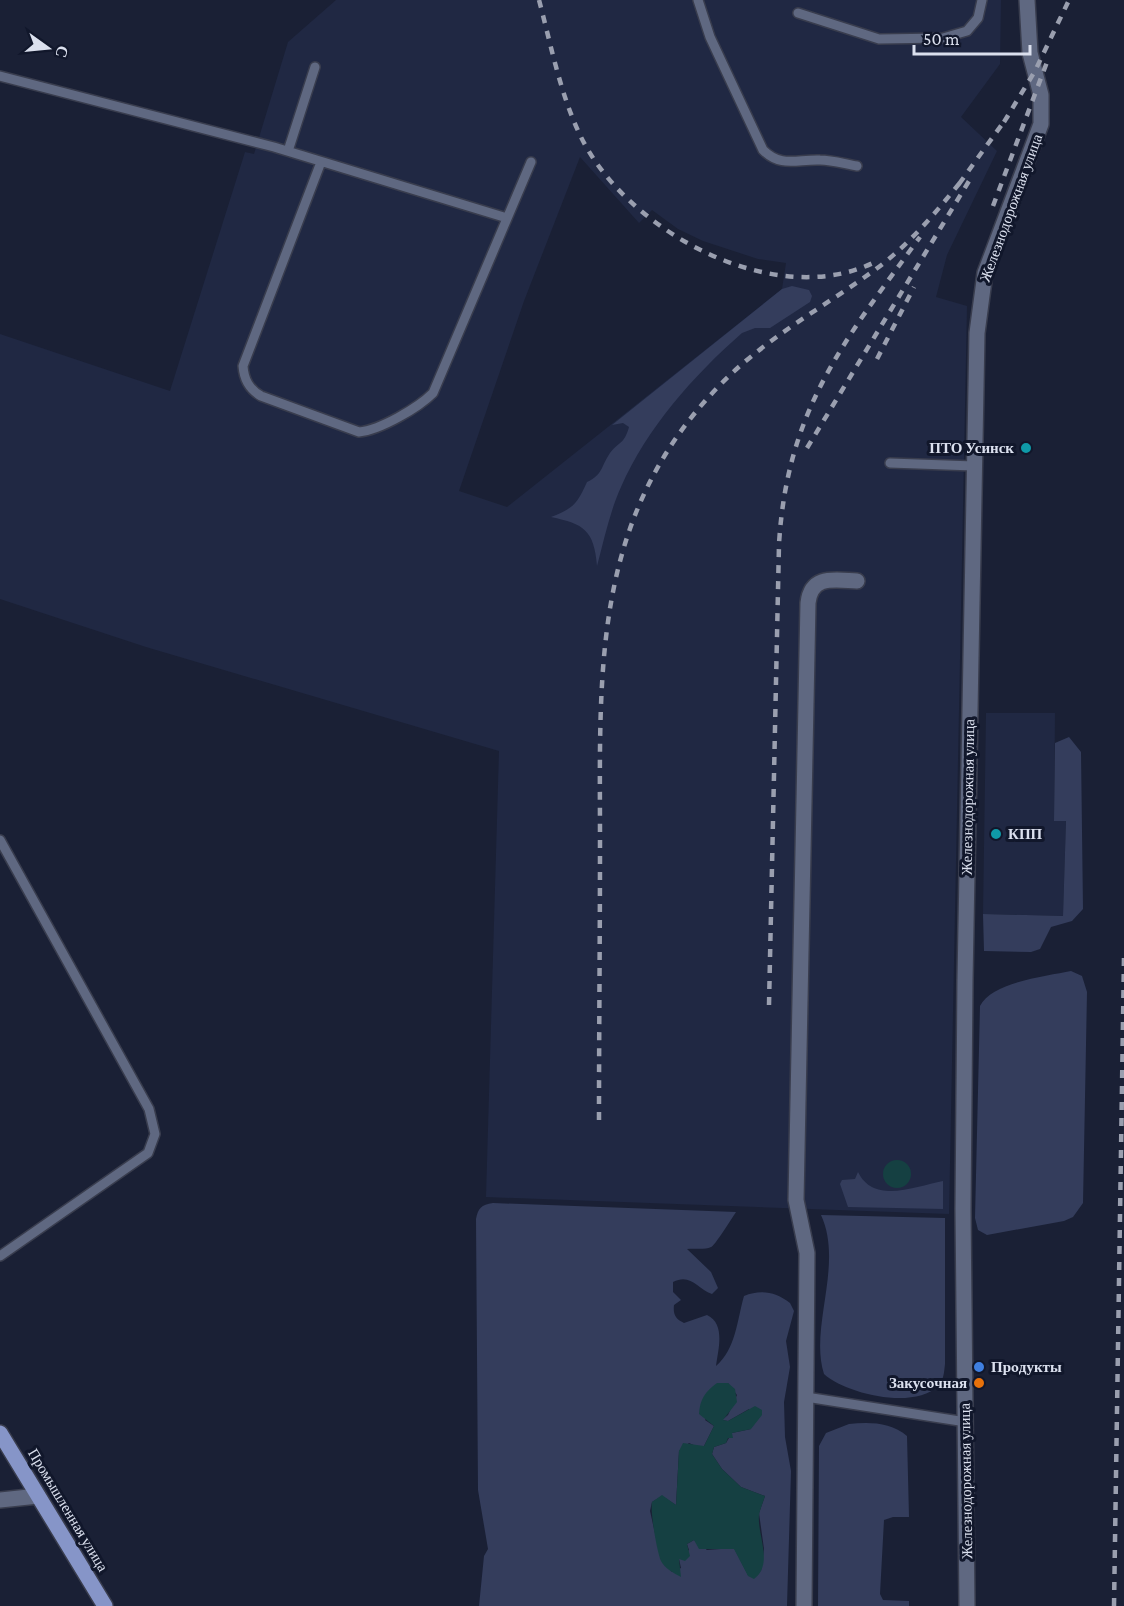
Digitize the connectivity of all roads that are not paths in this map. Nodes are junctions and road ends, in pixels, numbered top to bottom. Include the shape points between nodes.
1 (698, 0) edge
2 (982, 0) edge
3 (1027, 0) edge
4 (798, 13) dead end
5 (315, 67) dead end
6 (0, 76) edge
7 (288, 151) junction
8 (321, 162) junction
9 (531, 162) dead end
10 (857, 166) dead end
11 (507, 218) junction
12 (890, 463) dead end
13 (974, 466) junction
14 (857, 581) dead end
15 (0, 840) edge
16 (0, 1256) edge
17 (806, 1396) junction
18 (966, 1422) junction
19 (0, 1433) edge
20 (38, 1496) junction
21 (0, 1500) edge
22 (105, 1606) edge
23 (804, 1606) edge
24 (968, 1606) edge

1 - 10 lane via 710,37 763,150 781,162 818,160
2 - 4 lane via 978,18 966,31 943,38 879,39
3 - 13 street, Железнодорожная улица via 1030,53 1042,115 1039,134 992,252 980,297
5 - 7 lane
6 - 7 lane
7 - 8 lane
8 - 11 lane
8 - 11 lane via 243,366 244,376 261,396 349,429 370,431 420,405 433,393
9 - 11 lane
12 - 13 lane
13 - 18 street, Железнодорожная улица via 964,980
14 - 17 street via 817,582 808,603 796,1200 807,1253
15 - 16 lane via 149,1109 155,1134 148,1153
17 - 18 lane
17 - 23 street
18 - 24 street, Железнодорожная улица
19 - 20 main road, Промышленная улица
20 - 21 street
20 - 22 main road, Промышленная улица

